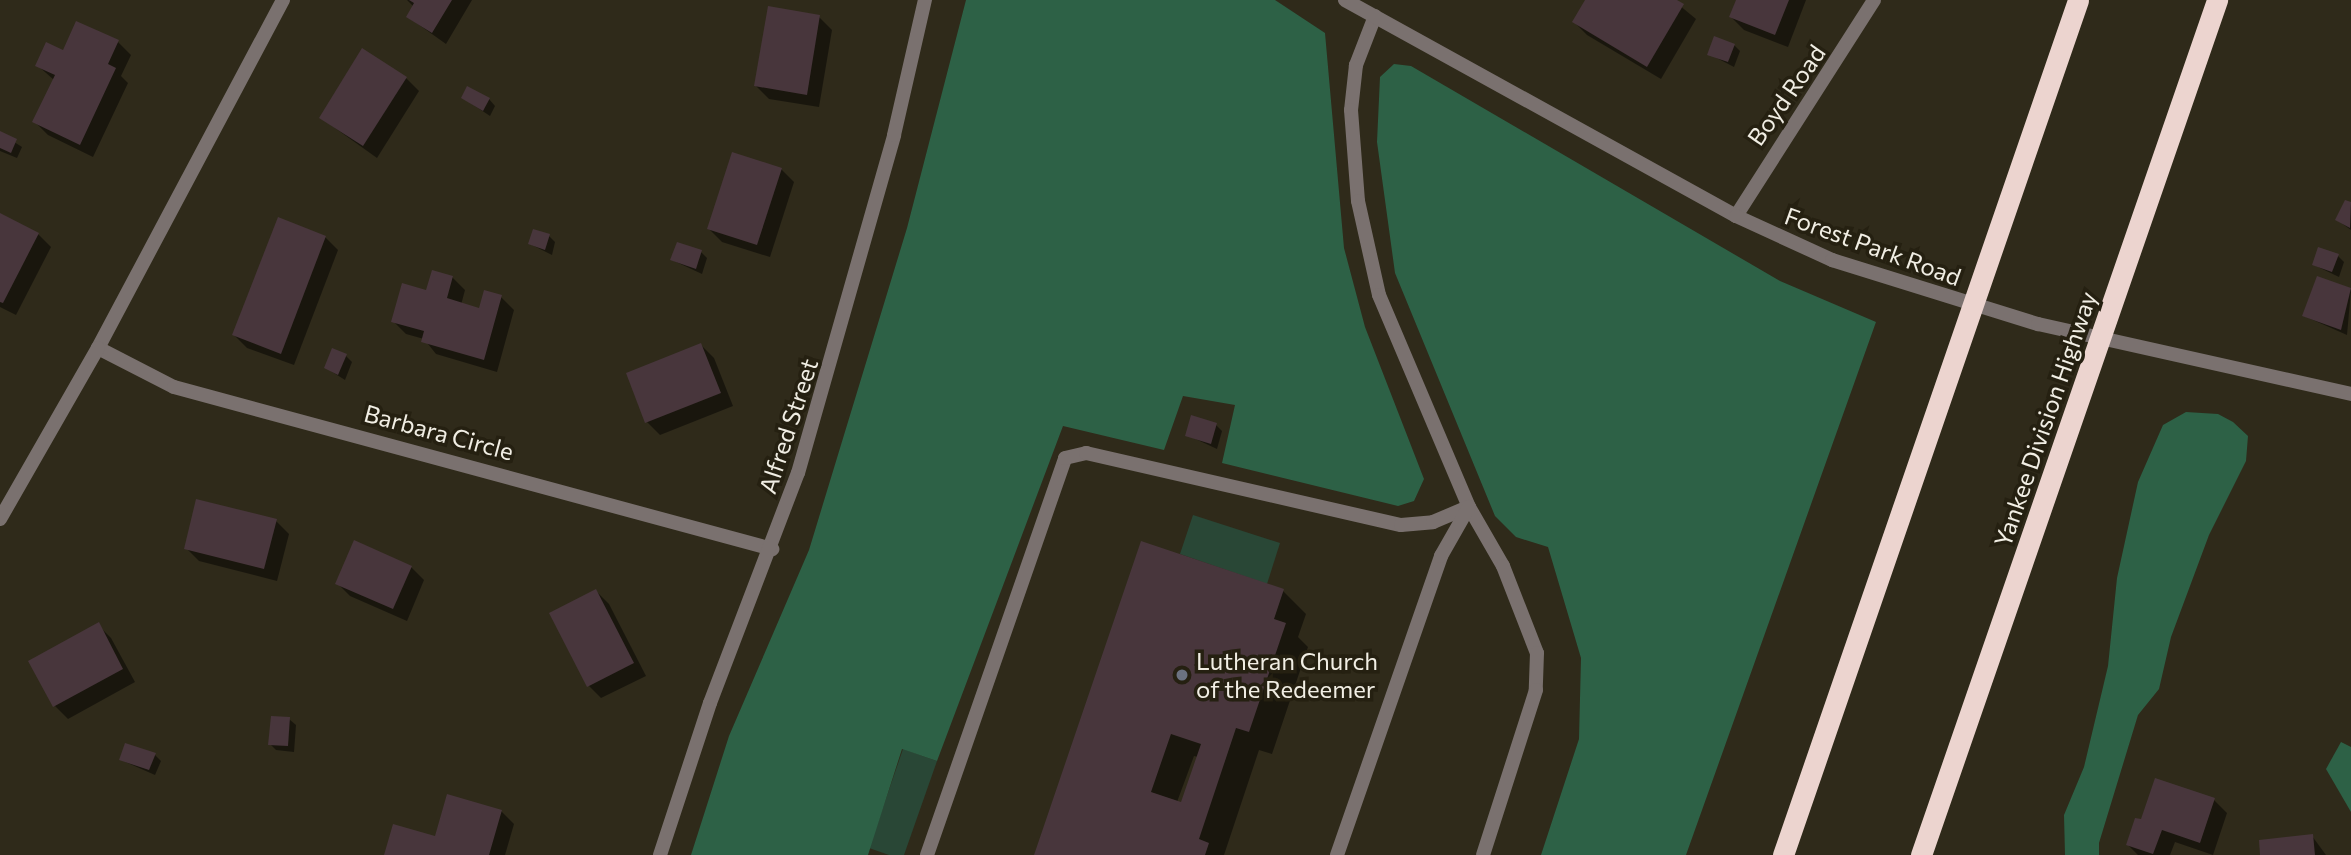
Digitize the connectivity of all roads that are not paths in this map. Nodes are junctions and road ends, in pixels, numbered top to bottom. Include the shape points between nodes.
1 (283, 0) edge
2 (925, 0) edge
3 (1345, 0) edge
4 (1874, 0) edge
5 (2078, 0) edge
6 (2217, 0) edge
7 (1375, 16) junction
8 (1736, 216) junction
9 (98, 348) junction
10 (2351, 394) edge
11 (1469, 507) junction
12 (0, 519) edge
13 (772, 549) junction
14 (660, 855) edge
15 (927, 855) edge
16 (1337, 855) edge
17 (1483, 855) edge
18 (1783, 855) edge
19 (1921, 855) edge

1 - 9 street
2 - 13 street, Alfred Street via 835,352
3 - 7 street, Forest Park Road
4 - 8 street, Boyd Road
5 - 18 highway
6 - 19 highway, Yankee Division Highway
7 - 8 street, Forest Park Road
7 - 11 street via 1356,65 1351,95 1360,213 1379,295
8 - 10 street, Forest Park Road via 1832,260 1961,302 2038,324
9 - 12 street
9 - 13 street, Barbara Circle via 174,387
11 - 15 street via 1433,522 1401,525 1086,453 1065,458
11 - 16 street via 1441,556
11 - 17 street via 1508,578 1530,630 1538,666 1533,701
13 - 14 street, Alfred Street via 710,703

